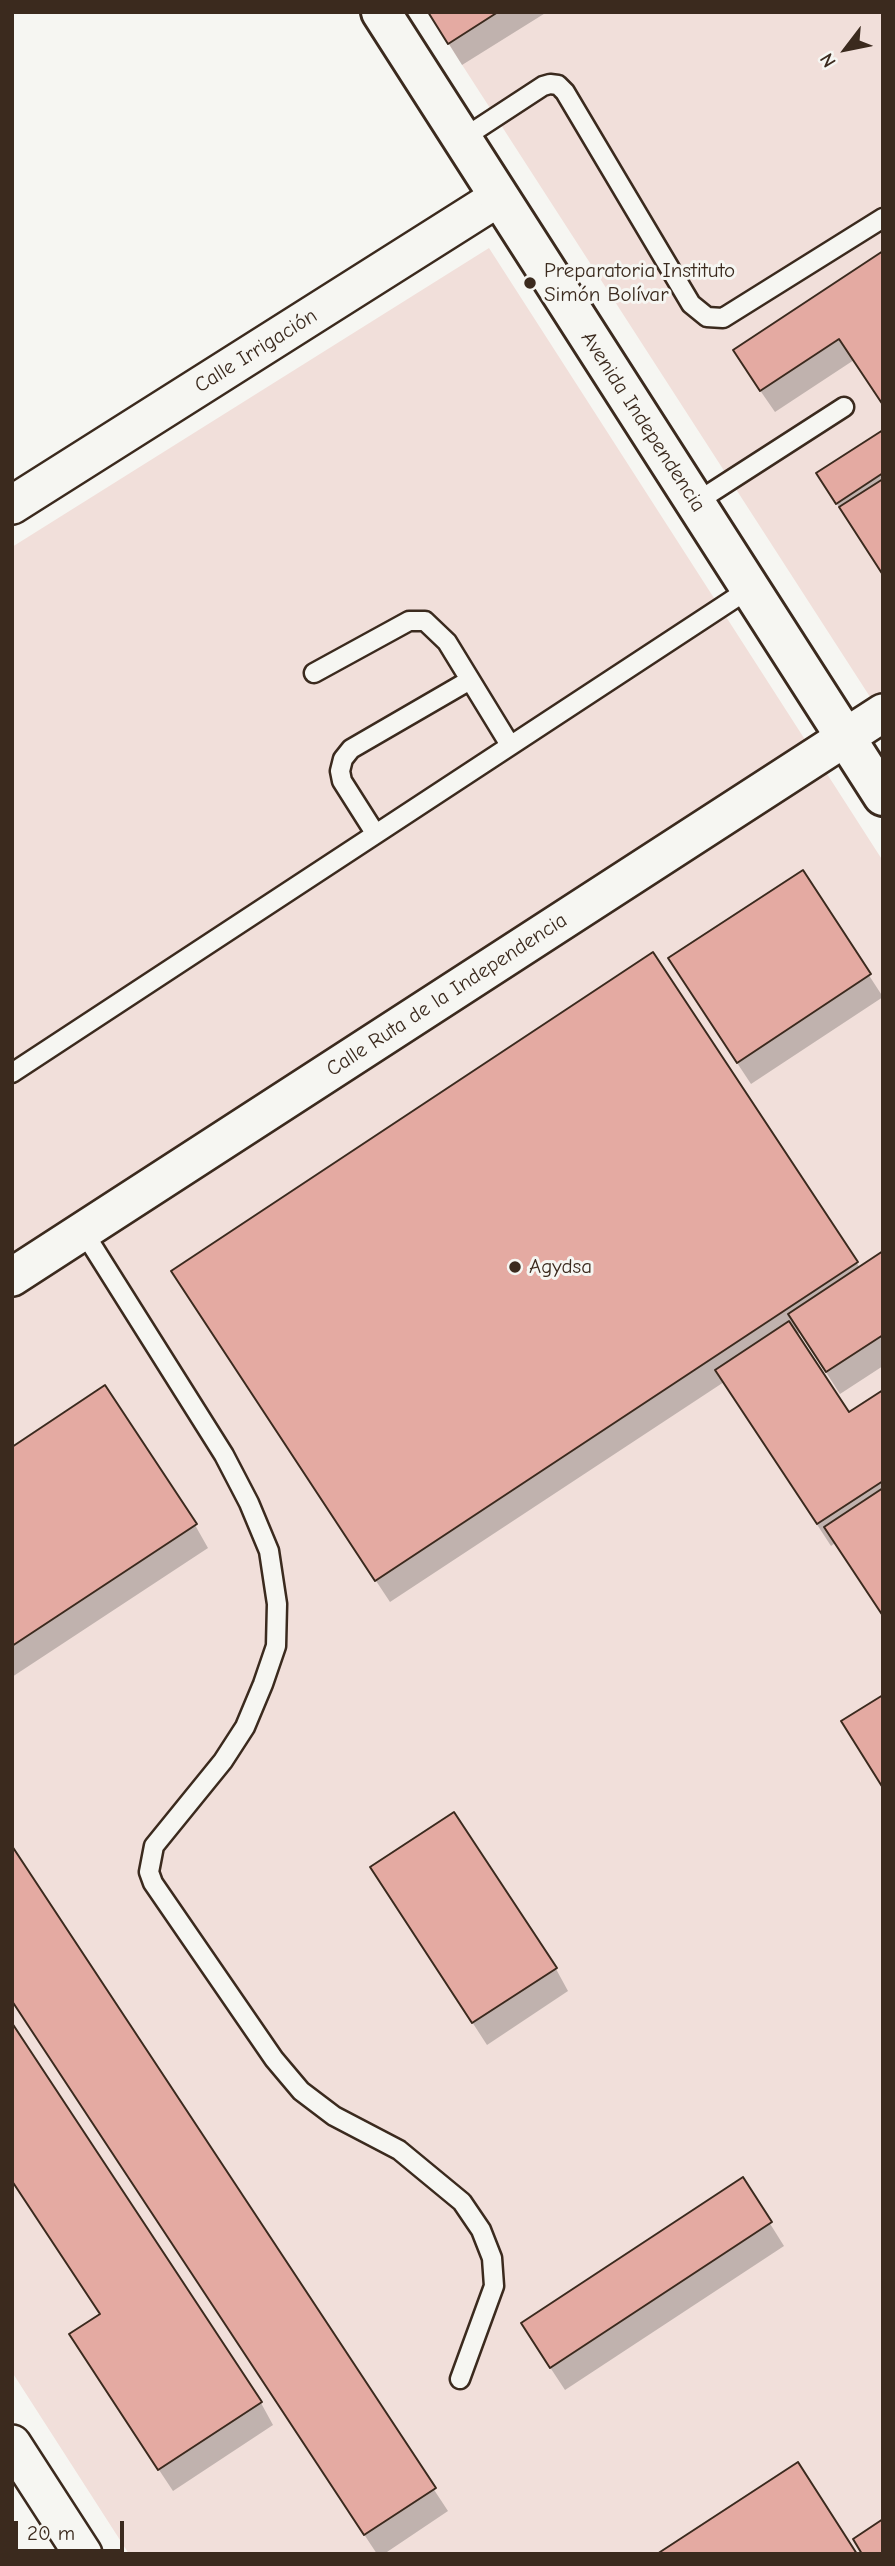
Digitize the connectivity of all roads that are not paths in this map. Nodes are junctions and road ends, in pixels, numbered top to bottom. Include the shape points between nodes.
1 (381, 12) edge
2 (462, 139) junction
3 (499, 197) junction
4 (883, 218) edge
5 (844, 407) dead end
6 (695, 503) junction
7 (12, 505) edge
8 (750, 589) junction
9 (314, 673) dead end
10 (470, 680) junction
11 (883, 713) edge
12 (845, 738) junction
13 (510, 745) junction
14 (883, 796) edge
15 (375, 833) junction
16 (12, 1073) edge
17 (83, 1231) junction
18 (12, 1277) edge
19 (460, 2379) dead end
20 (12, 2444) edge
21 (83, 2554) edge

1 - 2 main road, Avenida Independencia
2 - 3 main road, Avenida Independencia
2 - 4 lane via 543,86 558,85 691,304 707,317 723,318
3 - 6 main road, Avenida Independencia
3 - 7 street, Calle Irrigación
5 - 6 lane
6 - 8 main road, Avenida Independencia
8 - 12 main road, Avenida Independencia
8 - 13 lane
9 - 10 lane via 410,621 425,621 447,642
10 - 13 lane
10 - 15 lane via 351,749 343,759 342,781
11 - 12 street, Calle Ruta de la Independencia
12 - 14 main road, Avenida Independencia
12 - 17 street, Calle Ruta de la Independencia
13 - 15 lane
15 - 16 lane
17 - 18 street, Calle Ruta de la Independencia
17 - 19 lane via 231,1467 269,1551 277,1604 276,1646 244,1727 223,1762 155,1846 149,1872 274,2059 301,2091 334,2116 400,2150 462,2202 481,2230 492,2258 494,2286
20 - 21 street

